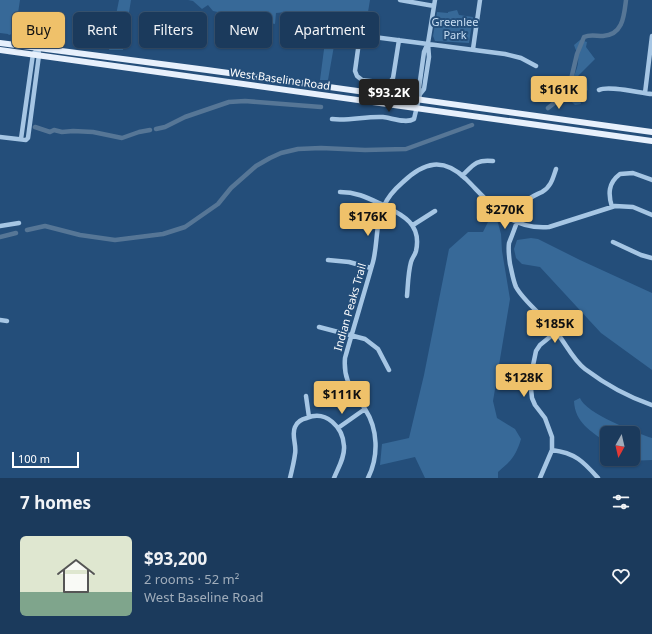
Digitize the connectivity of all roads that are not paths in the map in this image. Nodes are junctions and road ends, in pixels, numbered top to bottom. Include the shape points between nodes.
1 (400, 0) edge
2 (435, 0) edge
3 (480, 0) edge
4 (434, 6) junction
5 (652, 36) edge
6 (399, 40) junction
7 (0, 43) edge
8 (428, 43) junction
9 (12, 44) edge
10 (38, 48) edge
11 (45, 48) edge
12 (473, 49) junction
13 (0, 50) edge
14 (36, 55) junction
15 (536, 66) dead end
16 (207, 70) junction
17 (206, 78) junction
18 (599, 90) dead end
19 (645, 93) junction
20 (652, 94) edge
21 (419, 97) junction
22 (417, 108) junction
23 (332, 120) dead end
24 (652, 132) edge
25 (0, 137) edge
26 (652, 141) edge
27 (493, 161) dead end
28 (556, 169) dead end
29 (462, 176) junction
30 (652, 180) edge
31 (340, 192) dead end
32 (384, 206) junction
33 (612, 207) junction
34 (435, 211) dead end
35 (652, 215) edge
36 (19, 223) dead end
37 (517, 223) junction
38 (413, 225) junction
39 (0, 226) edge
40 (613, 242) dead end
41 (652, 258) edge
42 (328, 260) dead end
43 (371, 268) junction
44 (407, 296) dead end
45 (0, 320) edge
46 (7, 321) dead end
47 (319, 327) dead end
48 (556, 332) junction
49 (352, 334) junction
50 (389, 370) dead end
51 (306, 396) dead end
52 (652, 405) edge
53 (365, 409) junction
54 (309, 417) junction
55 (338, 428) junction
56 (552, 450) junction
57 (290, 478) edge
58 (334, 478) edge
59 (368, 478) edge
60 (540, 478) edge
61 (598, 478) edge

1 - 4 street
2 - 4 street
3 - 12 street
4 - 8 street
5 - 19 street
6 - 6 street via 393,78 390,82 362,80 356,76 361,38 366,36
6 - 8 street
7 - 9 main road, West Baseline Road
8 - 12 street
8 - 21 street via 424,52
10 - 14 street
11 - 16 main road, West Baseline Road
12 - 15 street via 522,58
13 - 14 main road, West Baseline Road
14 - 17 main road, West Baseline Road
14 - 25 street via 21,139
16 - 17 main road
16 - 21 main road, West Baseline Road
17 - 22 main road, West Baseline Road
18 - 19 street via 615,88
19 - 20 street
21 - 22 street
21 - 24 main road, West Baseline Road
22 - 23 street via 411,121 373,117
22 - 26 main road, West Baseline Road
27 - 29 street via 478,161
28 - 37 street via 553,181 543,192 533,196 526,203
29 - 32 street, Indian Peaks Trail via 445,166 423,167 416,170 398,187
29 - 37 street, Indian Peaks Trail via 496,210
30 - 33 street via 633,173 620,174 609,189
31 - 32 street via 361,194
32 - 38 street via 404,216
32 - 43 street, Indian Peaks Trail via 378,221
33 - 35 street, Indian Peaks Trail via 633,207
33 - 37 street, Indian Peaks Trail via 549,227 540,228
34 - 38 street
36 - 39 street
37 - 48 street via 508,249 514,282 523,297
38 - 44 street via 416,250 411,262
40 - 41 street
42 - 43 street
43 - 49 street, Indian Peaks Trail
45 - 46 street
47 - 49 street
48 - 52 street via 584,369
48 - 56 street via 536,351 530,380 532,398 549,427
49 - 50 street via 372,344 381,353
49 - 53 street, Indian Peaks Trail via 345,358 345,374 351,389
51 - 54 street
53 - 55 street
53 - 59 street, Indian Peaks Trail via 371,420 376,442
54 - 55 street via 323,416
54 - 57 street via 302,419 295,428 296,453
55 - 58 street via 344,447
56 - 60 street
56 - 61 street via 564,451 579,458

